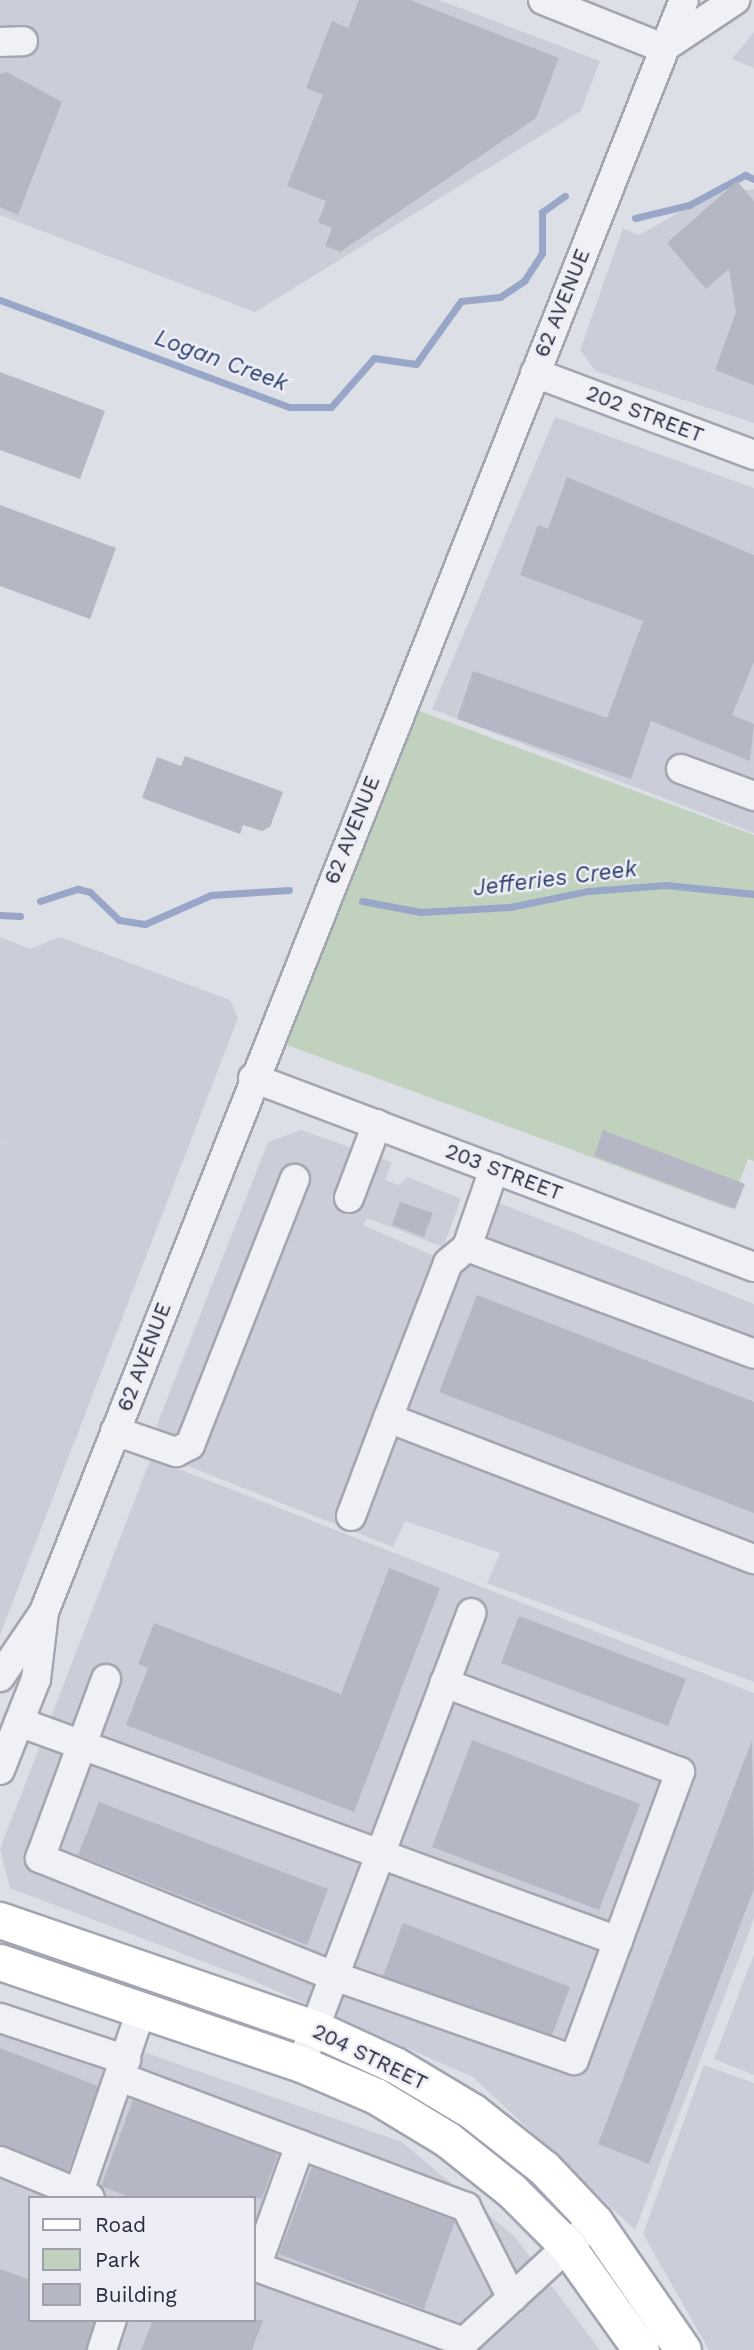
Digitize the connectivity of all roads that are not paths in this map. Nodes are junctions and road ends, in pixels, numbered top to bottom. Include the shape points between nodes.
1 (543, 0) edge
2 (684, 0) edge
3 (735, 0) edge
4 (663, 48) junction
5 (535, 373) junction
6 (754, 455) edge
7 (681, 769) dead end
8 (754, 796) edge
9 (253, 1078) junction
10 (377, 1124) junction
11 (494, 1169) junction
12 (295, 1180) dead end
13 (349, 1198) dead end
14 (467, 1247) junction
15 (754, 1267) edge
16 (754, 1354) edge
17 (388, 1418) junction
18 (115, 1431) junction
19 (351, 1516) dead end
20 (754, 1559) edge
21 (44, 1612) junction
22 (471, 1613) dead end
23 (0, 1677) edge
24 (106, 1679) dead end
25 (444, 1683) junction
26 (19, 1722) junction
27 (79, 1745) junction
28 (0, 1770) edge
29 (378, 1858) junction
30 (0, 1920) edge
31 (618, 1941) junction
32 (0, 1962) edge
33 (334, 1976) junction
34 (142, 2008) junction
35 (0, 2018) edge
36 (314, 2028) junction
37 (301, 2064) junction
38 (123, 2069) junction
39 (300, 2145) junction
40 (0, 2161) edge
41 (85, 2194) edge
42 (595, 2222) junction
43 (567, 2246) junction
44 (256, 2264) edge
45 (256, 2267) edge
46 (512, 2298) junction
47 (112, 2322) edge
48 (102, 2350) edge
49 (640, 2350) edge
50 (683, 2350) edge

1 - 4 street
2 - 4 street, 62 AVENUE
3 - 4 street
4 - 5 street, 62 AVENUE
5 - 6 street, 202 STREET
5 - 9 street, 62 AVENUE
7 - 8 street
9 - 10 street, 203 STREET
9 - 18 street, 62 AVENUE
10 - 11 street, 203 STREET
10 - 13 street
11 - 14 street
11 - 15 street, 203 STREET
12 - 18 street via 190,1445 176,1452
14 - 16 street
14 - 17 street via 449,1263
17 - 19 street
17 - 20 street
18 - 21 street, 62 AVENUE
21 - 23 street, 62 AVENUE
21 - 26 street, 62 AVENUE via 36,1679
22 - 25 street
24 - 27 street
25 - 29 street
25 - 31 street via 680,1772
26 - 27 street
26 - 28 street, 62 AVENUE
27 - 29 street
27 - 33 street via 40,1858
29 - 31 street
29 - 33 street
30 - 36 main road, 204 STREET
31 - 33 street via 574,2060
32 - 34 main road, 204 STREET
33 - 36 street
34 - 37 main road, 204 STREET
34 - 38 street
35 - 38 street
36 - 37 street
36 - 42 main road, 204 STREET via 396,2064 472,2111 544,2168
37 - 43 main road, 204 STREET via 376,2096 447,2139
38 - 39 street
38 - 41 street
39 - 44 street
39 - 46 street via 466,2207
40 - 41 street
42 - 43 street
42 - 50 main road, 204 STREET
43 - 46 street
43 - 49 main road, 204 STREET
45 - 46 street via 464,2342
47 - 48 street

